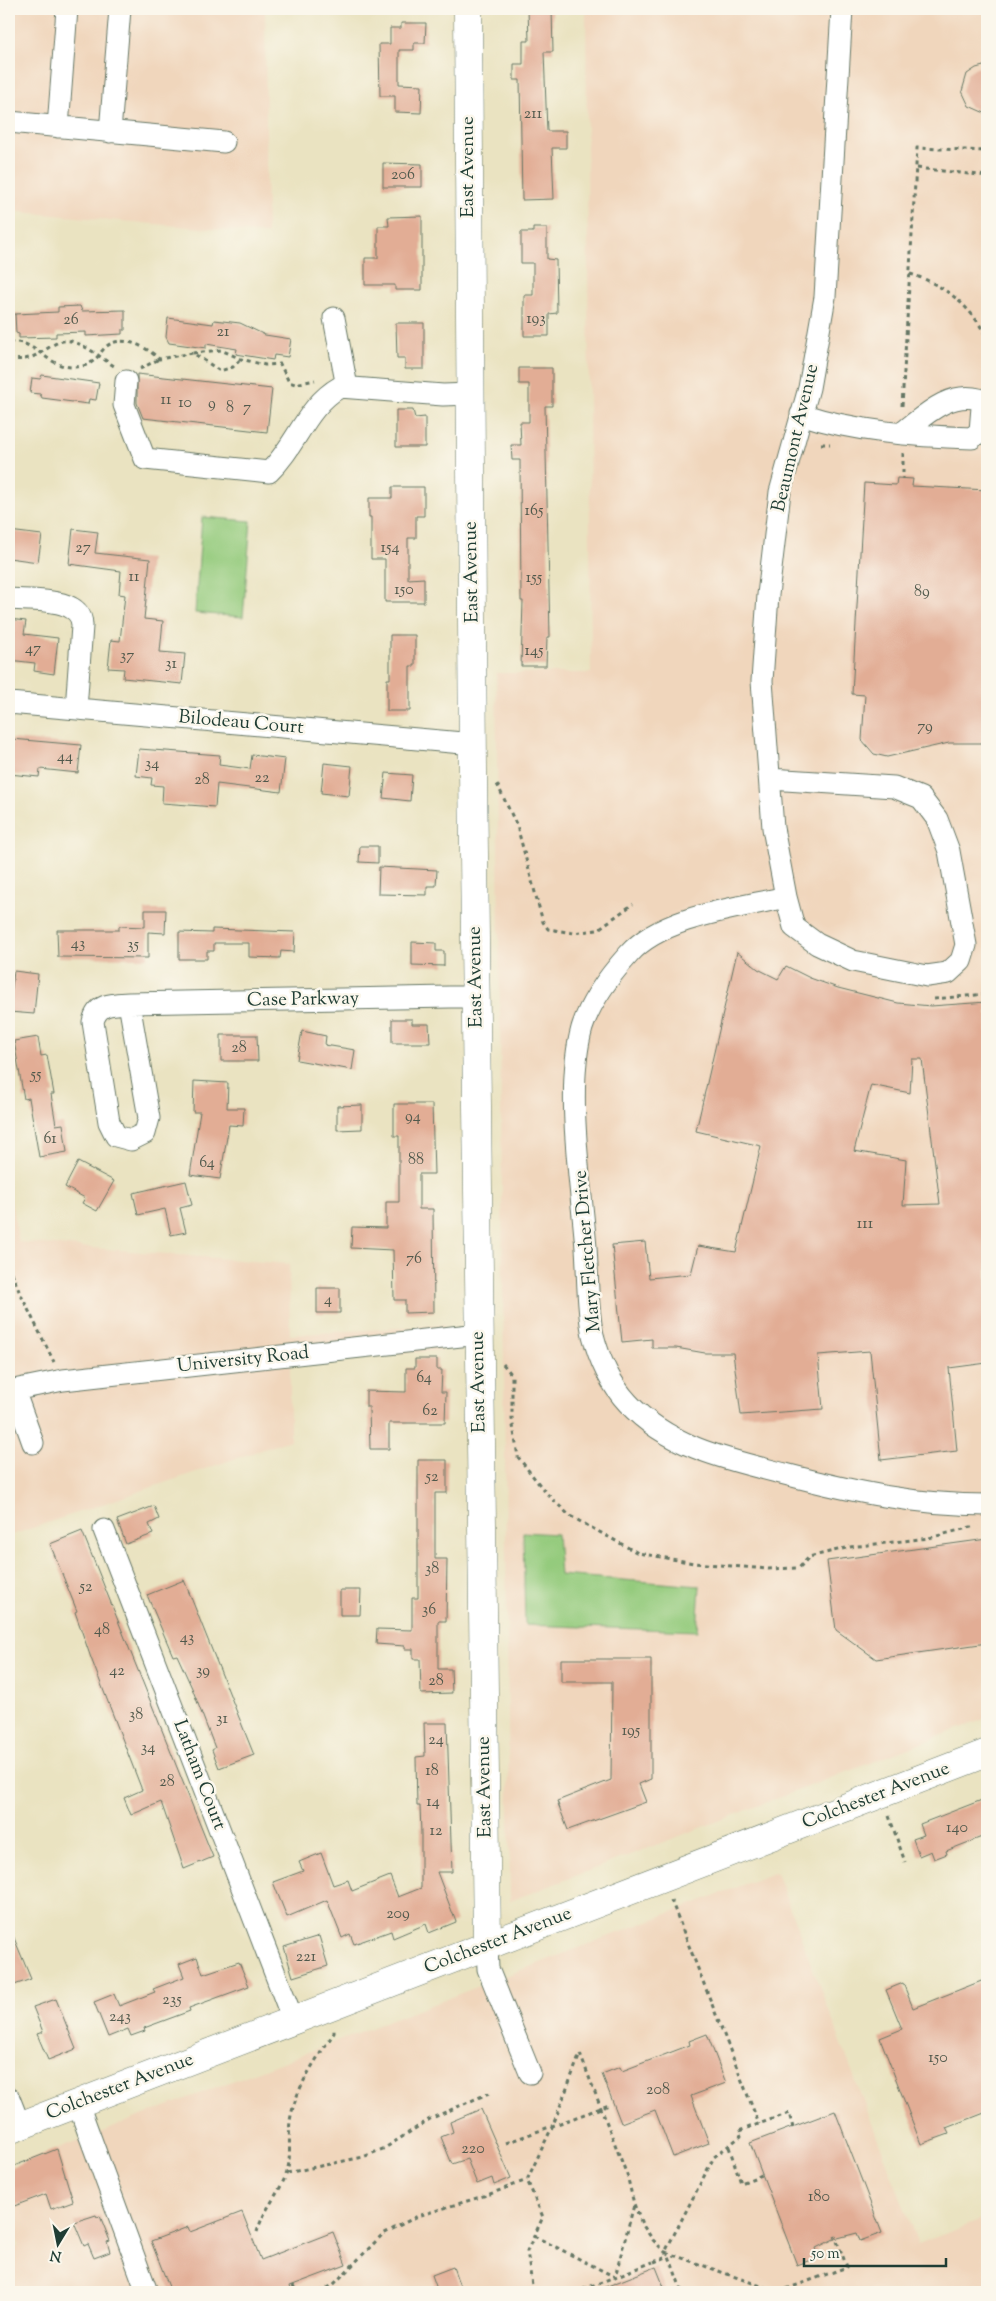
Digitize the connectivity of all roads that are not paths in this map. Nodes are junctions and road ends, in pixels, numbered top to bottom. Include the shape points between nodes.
1 (68, 9) edge
2 (120, 9) edge
3 (468, 9) edge
4 (842, 9) edge
5 (9, 122) edge
6 (58, 127) junction
7 (110, 132) junction
8 (224, 142) dead end
9 (334, 318) dead end
10 (125, 373) road end
11 (346, 382) junction
12 (470, 394) junction
13 (801, 414) junction
14 (902, 432) road end
15 (9, 599) edge
16 (9, 703) edge
17 (76, 709) junction
18 (474, 744) junction
19 (770, 779) junction
20 (786, 897) junction
21 (477, 996) junction
22 (129, 1003) junction
23 (479, 1344) junction
24 (11, 1390) edge
25 (33, 1443) dead end
26 (987, 1505) edge
27 (104, 1530) dead end
28 (987, 1753) edge
29 (486, 1945) junction
30 (293, 2020) junction
31 (530, 2073) dead end
32 (9, 2098) edge
33 (78, 2104) junction
34 (14, 2128) edge
35 (147, 2292) edge

1 - 6 street
2 - 7 street
3 - 12 main road, East Avenue
4 - 13 street, Beaumont Avenue via 825,297 809,388
5 - 6 street
6 - 7 street
7 - 8 street
9 - 11 street
10 - 11 street via 124,405 145,459 269,472 279,463 320,403
11 - 12 street via 443,395
12 - 18 main road, East Avenue
13 - 14 street via 833,424
13 - 19 street, Beaumont Avenue via 780,492 768,595 762,681
15 - 17 street via 69,605 79,613 82,626
16 - 17 street, Bilodeau Court
17 - 18 street, Bilodeau Court
18 - 21 main road, East Avenue
19 - 20 street, Beaumont Avenue via 774,828
19 - 20 street, Beaumont Avenue via 894,787 921,798 937,819 949,851 966,945 961,961 948,973 927,976 853,960 817,944 794,927
20 - 26 street, Mary Fletcher Drive via 670,926 638,945 599,995 583,1026 575,1103 593,1334 608,1375 628,1403 658,1430 702,1451 862,1494 946,1505
21 - 22 street, Case Parkway
21 - 23 main road, East Avenue
22 - 22 street, Case Parkway via 105,1005 98,1010 93,1022 110,1126 120,1138 131,1140 144,1133 149,1122
23 - 24 street, University Road via 63,1380
23 - 29 main road, East Avenue
24 - 25 street
27 - 30 street, Latham Court
28 - 29 main road, Colchester Avenue
29 - 30 main road, Colchester Avenue
29 - 31 street via 488,1969
30 - 33 main road, Colchester Avenue
32 - 34 street
33 - 34 main road, Colchester Avenue
33 - 35 street

